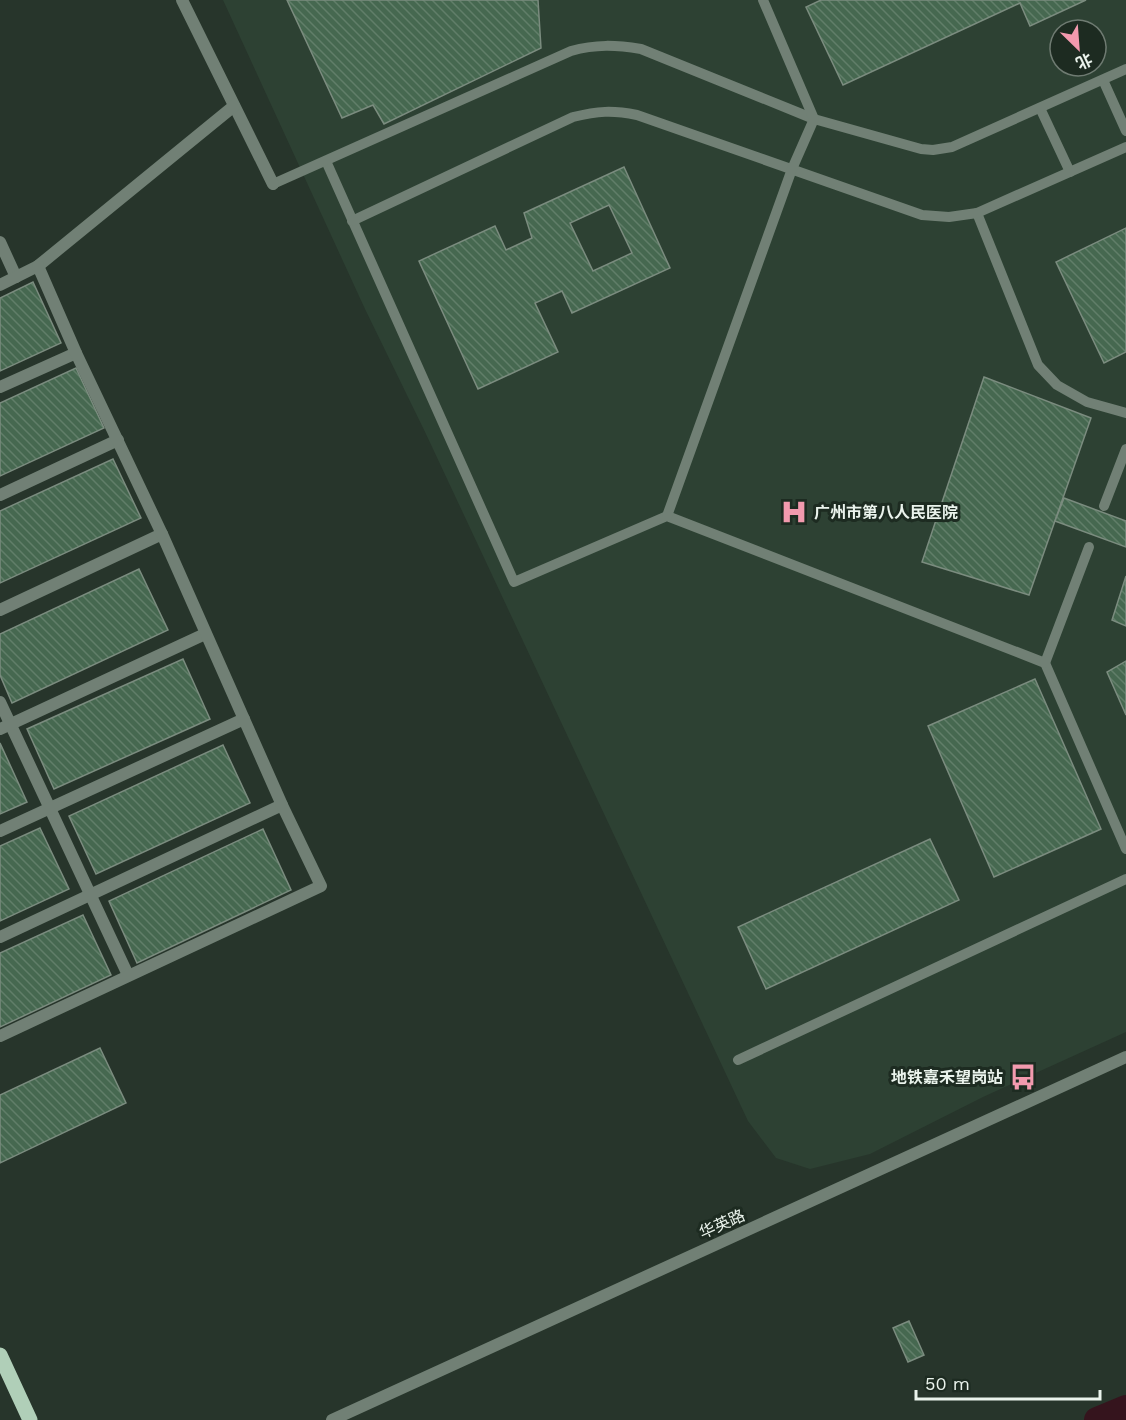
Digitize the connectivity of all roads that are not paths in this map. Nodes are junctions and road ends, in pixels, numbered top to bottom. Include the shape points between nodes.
1 (182, 0) edge
2 (763, 0) edge
3 (1126, 69) edge
4 (1103, 80) junction
5 (234, 106) junction
6 (1040, 108) junction
7 (814, 119) junction
8 (1126, 130) edge
9 (1126, 147) edge
10 (326, 161) junction
11 (792, 170) junction
12 (1070, 172) junction
13 (273, 184) joint
14 (977, 213) junction
15 (352, 220) junction
16 (0, 242) edge
17 (38, 266) junction
18 (16, 277) junction
19 (0, 285) edge
20 (76, 353) junction
21 (0, 387) edge
22 (1126, 413) edge
23 (118, 440) junction
24 (1126, 448) edge
25 (0, 495) edge
26 (1104, 506) dead end
27 (667, 516) junction
28 (162, 534) junction
29 (1089, 547) dead end
30 (0, 610) edge
31 (205, 634) junction
32 (1045, 663) junction
33 (0, 702) edge
34 (244, 719) junction
35 (5, 727) edge
36 (282, 805) junction
37 (51, 808) junction
38 (0, 831) edge
39 (1126, 849) edge
40 (1126, 879) edge
41 (91, 894) junction
42 (0, 937) edge
43 (128, 975) junction
44 (0, 1036) edge
45 (1126, 1057) edge
46 (738, 1060) dead end
47 (0, 1355) edge
48 (30, 1420) edge
49 (332, 1420) edge

1 - 5 street
2 - 7 lane
3 - 4 lane
4 - 6 lane
4 - 8 lane
5 - 13 street
5 - 17 street
6 - 7 lane via 952,147 933,150
6 - 12 lane
7 - 10 lane via 641,49 590,45
7 - 11 lane
9 - 12 lane
10 - 13 lane
10 - 15 lane
11 - 14 lane via 922,215
11 - 15 lane via 637,115 597,111 573,117
11 - 27 lane
12 - 14 lane
14 - 22 lane via 1038,365 1057,385 1087,402
15 - 27 lane via 514,582
16 - 18 street
17 - 18 street
17 - 20 street
18 - 19 street
20 - 21 street
20 - 23 street
23 - 25 street
23 - 28 street
24 - 26 lane
27 - 32 lane
28 - 30 street
28 - 31 street
29 - 32 lane
31 - 34 street
31 - 35 street
32 - 39 lane
33 - 35 street
34 - 36 street
34 - 37 street
35 - 37 street
36 - 41 street
36 - 43 street via 321,886
37 - 38 street
37 - 41 street
40 - 46 lane
41 - 42 street
41 - 43 street
43 - 44 street
45 - 49 street, 华英路
47 - 48 main road

